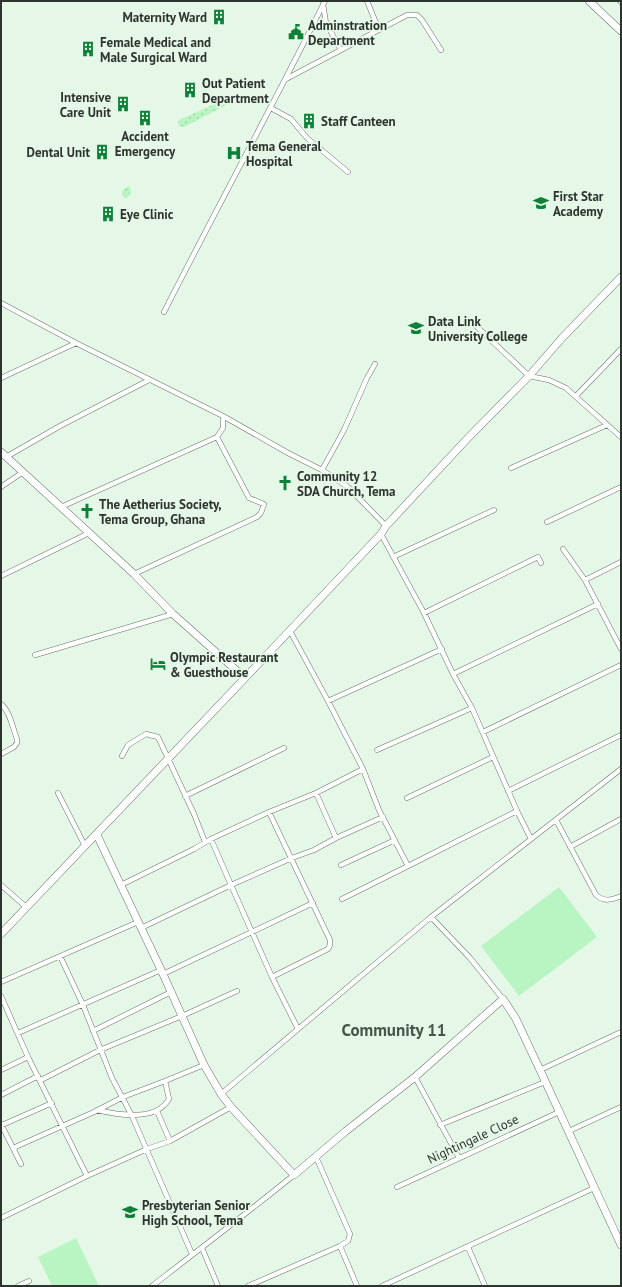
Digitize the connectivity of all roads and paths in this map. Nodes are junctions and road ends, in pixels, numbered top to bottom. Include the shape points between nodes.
1 (367, 1) edge
2 (589, 1) edge
3 (324, 3) edge
4 (379, 30) junction
5 (621, 31) edge
6 (341, 50) junction
7 (441, 50) dead end
8 (286, 79) junction
9 (271, 108) junction
10 (348, 172) dead end
11 (621, 277) edge
12 (1, 302) edge
13 (164, 312) dead end
14 (474, 324) dead end
15 (76, 343) junction
16 (621, 349) edge
17 (375, 364) dead end
18 (529, 376) junction
19 (1, 378) edge
20 (149, 380) junction
21 (576, 396) junction
22 (224, 416) junction
23 (608, 425) junction
24 (217, 437) junction
25 (621, 437) edge
26 (4, 454) edge
27 (511, 468) dead end
28 (322, 470) junction
29 (23, 472) junction
30 (1, 487) edge
31 (621, 487) edge
32 (61, 507) junction
33 (494, 510) dead end
34 (547, 522) dead end
35 (386, 526) junction
36 (89, 533) junction
37 (381, 534) junction
38 (563, 550) dead end
39 (393, 557) junction
40 (621, 562) edge
41 (541, 563) dead end
42 (134, 574) junction
43 (1, 576) edge
44 (585, 580) junction
45 (598, 604) junction
46 (424, 613) junction
47 (173, 614) junction
48 (290, 630) junction
49 (442, 649) junction
50 (621, 649) edge
51 (35, 655) dead end
52 (621, 665) edge
53 (453, 674) junction
54 (246, 678) junction
55 (328, 701) junction
56 (1, 704) edge
57 (472, 708) junction
58 (483, 732) junction
59 (621, 736) edge
60 (284, 748) dead end
61 (378, 750) dead end
62 (1, 754) edge
63 (122, 756) dead end
64 (493, 757) junction
65 (168, 759) junction
66 (362, 769) junction
67 (621, 769) edge
68 (508, 791) junction
69 (58, 793) dead end
70 (316, 793) junction
71 (185, 796) junction
72 (407, 798) dead end
73 (517, 811) junction
74 (269, 812) junction
75 (383, 817) junction
76 (621, 819) edge
77 (556, 820) junction
78 (97, 835) junction
79 (336, 838) junction
80 (211, 839) junction
81 (531, 839) junction
82 (396, 840) junction
83 (205, 842) junction
84 (85, 846) junction
85 (570, 847) junction
86 (292, 858) junction
87 (341, 865) dead end
88 (408, 866) junction
89 (1, 885) edge
90 (122, 885) junction
91 (231, 885) junction
92 (621, 896) edge
93 (342, 899) dead end
94 (313, 903) junction
95 (26, 907) junction
96 (431, 917) junction
97 (140, 925) junction
98 (252, 932) junction
99 (1, 934) edge
100 (60, 956) junction
101 (162, 972) junction
102 (272, 977) junction
103 (1, 982) edge
104 (237, 991) dead end
105 (171, 992) junction
106 (1, 996) edge
107 (503, 999) junction
108 (83, 1005) junction
109 (182, 1016) junction
110 (298, 1028) junction
111 (93, 1031) junction
112 (621, 1032) edge
113 (18, 1033) junction
114 (100, 1050) junction
115 (28, 1057) junction
116 (204, 1065) junction
117 (1, 1070) edge
118 (540, 1070) junction
119 (415, 1077) junction
120 (39, 1078) junction
121 (165, 1081) junction
122 (545, 1082) junction
123 (221, 1094) junction
124 (1, 1095) edge
125 (123, 1097) junction
126 (52, 1104) junction
127 (231, 1107) junction
128 (621, 1107) edge
129 (97, 1110) junction
130 (156, 1111) junction
131 (559, 1112) junction
132 (132, 1116) junction
133 (1, 1124) edge
134 (440, 1125) junction
135 (63, 1126) junction
136 (569, 1132) junction
137 (170, 1141) junction
138 (13, 1148) junction
139 (147, 1149) junction
140 (316, 1157) junction
141 (458, 1158) junction
142 (21, 1164) dead end
143 (294, 1175) junction
144 (87, 1176) junction
145 (397, 1187) dead end
146 (594, 1188) junction
147 (1, 1218) edge
148 (621, 1245) edge
149 (340, 1246) junction
150 (468, 1247) junction
151 (202, 1248) junction
152 (192, 1254) junction
153 (29, 1281) dead end
154 (18, 1286) edge
155 (152, 1286) edge
156 (218, 1286) edge
157 (248, 1286) edge
158 (358, 1286) edge
159 (382, 1286) edge
160 (485, 1286) edge

1 - 4 street
2 - 5 street
3 - 6 street via 326,22
3 - 8 street
4 - 6 street
4 - 7 street via 407,15 417,15
6 - 8 street
8 - 9 street
9 - 10 street via 291,119 307,138
9 - 13 street
11 - 18 street
12 - 15 street
14 - 18 street
15 - 19 street
15 - 20 street
16 - 21 street
17 - 28 street
18 - 21 street via 562,385
18 - 35 street
20 - 22 street
20 - 26 street
21 - 23 street
22 - 24 street via 223,428
22 - 28 street
23 - 25 street
23 - 27 street
24 - 32 street
24 - 42 street via 249,498 264,504 262,513
26 - 29 street
28 - 35 street via 348,487
29 - 30 street
29 - 32 street
31 - 34 street
32 - 36 street
33 - 39 street
35 - 37 street
36 - 42 street
36 - 43 street
37 - 39 street
37 - 48 street
38 - 44 street
39 - 46 street
40 - 44 street
41 - 46 street via 538,557
42 - 47 street
44 - 45 street
45 - 50 street
45 - 53 street
46 - 49 street
47 - 51 street
47 - 54 street
48 - 54 street
48 - 55 street
49 - 53 street
49 - 55 street
52 - 58 street
53 - 57 street
54 - 65 street
55 - 66 street
56 - 62 street via 5,708 17,743 14,748
57 - 58 street
57 - 61 street
58 - 64 street
59 - 68 street
60 - 71 street
63 - 65 street via 128,745 146,734 158,737
64 - 68 street
64 - 72 street
65 - 71 street
65 - 78 street
66 - 70 street
66 - 75 street
67 - 77 street
68 - 73 street
69 - 84 street
70 - 74 street
70 - 79 street
71 - 83 street
73 - 81 street
73 - 88 street
74 - 80 street
74 - 86 street
75 - 79 street
75 - 82 street
76 - 85 street
77 - 81 street
77 - 85 street
78 - 84 street
78 - 90 street
79 - 86 street
80 - 83 street
80 - 91 street
81 - 96 street
82 - 87 street
82 - 88 street
83 - 90 street
84 - 95 street
85 - 92 street via 600,899
86 - 91 street
86 - 94 street
88 - 93 street
89 - 95 street
90 - 97 street
91 - 97 street
91 - 98 street
94 - 98 street
94 - 102 street via 330,940 328,949
95 - 99 street
96 - 107 street via 470,958
96 - 110 street
97 - 100 street
97 - 101 street
98 - 101 street
98 - 102 street
100 - 103 street
100 - 108 street
101 - 105 street
101 - 108 street
102 - 110 street
104 - 109 street
105 - 109 street
105 - 111 street
106 - 113 street
107 - 118 street via 516,1019
107 - 119 street
108 - 111 street
108 - 113 street
109 - 114 street
109 - 116 street
110 - 123 street
111 - 114 street
112 - 118 street
113 - 115 street
114 - 120 street
114 - 125 street
115 - 117 street
115 - 120 street
116 - 121 street
116 - 123 street
118 - 122 street
119 - 134 street
119 - 140 street
120 - 124 street
120 - 126 street
121 - 125 street
121 - 130 street via 169,1099 166,1105
122 - 131 street
122 - 134 street
123 - 127 street
125 - 129 street
125 - 132 street
126 - 133 street
126 - 135 street
127 - 137 street
127 - 143 street
128 - 136 street
129 - 132 street
129 - 135 street
130 - 132 street
130 - 137 street
131 - 136 street
131 - 141 street, Nightingale Close
132 - 139 street
133 - 138 street
134 - 141 street
135 - 138 street
135 - 144 street
136 - 146 street
137 - 139 street
138 - 142 street
139 - 144 street
139 - 152 street
140 - 143 street
140 - 149 street via 350,1234 348,1241
141 - 145 street, Nightingale Close
143 - 151 street
144 - 147 street
146 - 148 street
146 - 150 street
149 - 157 street
149 - 158 street
150 - 159 street
150 - 160 street
151 - 152 street
151 - 156 street
152 - 155 street
153 - 154 street

